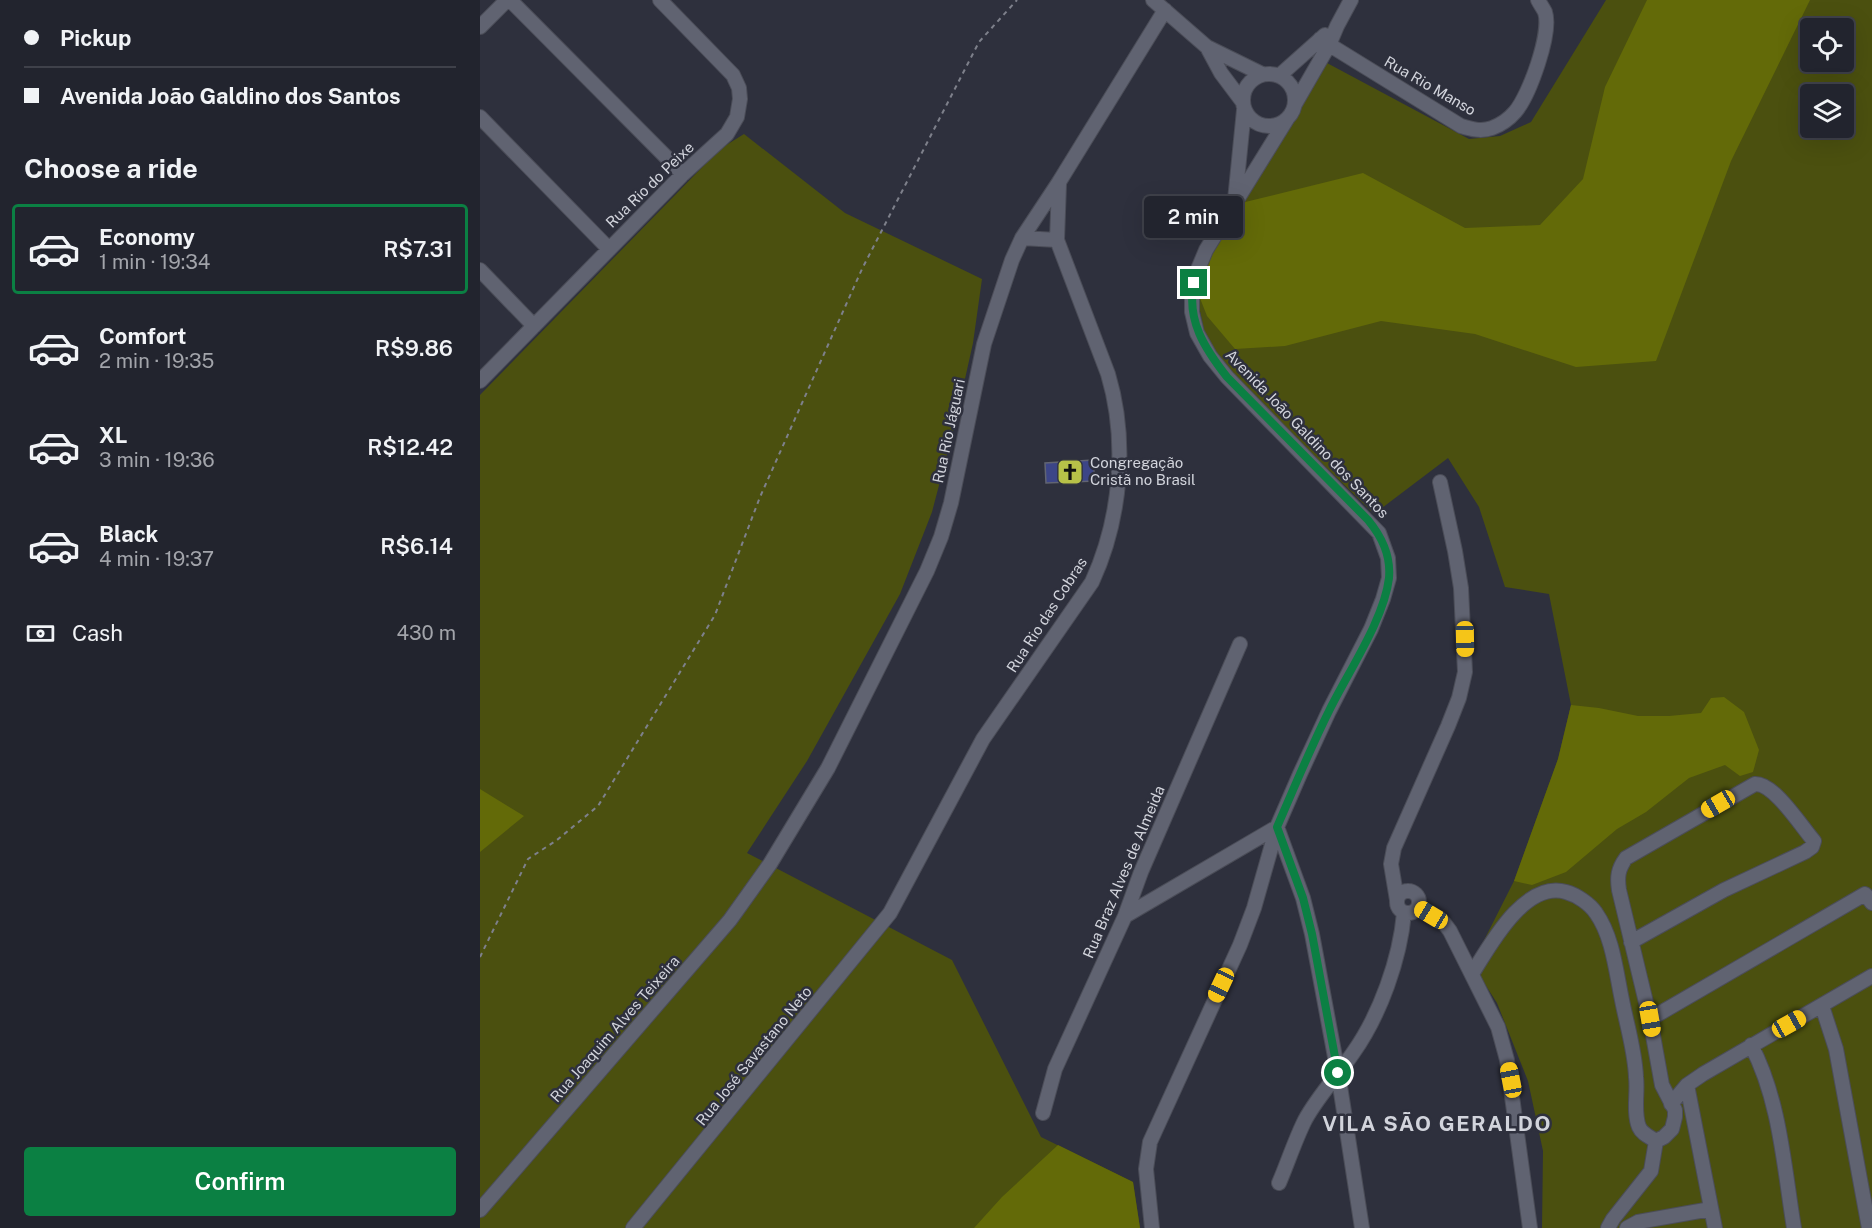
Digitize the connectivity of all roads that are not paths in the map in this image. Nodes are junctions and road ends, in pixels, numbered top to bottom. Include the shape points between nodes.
1 (508, 0) edge
2 (660, 0) edge
3 (1153, 0) edge
4 (1351, 0) edge
5 (1538, 0) edge
6 (1165, 10) junction
7 (480, 27) edge
8 (1325, 42) junction
9 (1207, 47) junction
10 (1262, 75) junction
11 (1280, 76) junction
12 (1295, 104) junction
13 (1243, 105) junction
14 (480, 117) edge
15 (1287, 119) junction
16 (683, 174) junction
17 (1059, 182) junction
18 (1235, 200) junction
19 (1022, 238) junction
20 (1057, 240) junction
21 (609, 249) junction
22 (480, 270) edge
23 (534, 326) junction
24 (480, 381) edge
25 (1440, 482) dead end
26 (1240, 644) dead end
27 (1277, 827) junction
28 (770, 864) joint
29 (1392, 871) junction
30 (1409, 892) junction
31 (897, 902) joint
32 (1872, 903) edge
33 (1400, 906) junction
34 (1418, 907) junction
35 (1125, 916) junction
36 (1631, 942) junction
37 (1472, 974) junction
38 (1872, 976) edge
39 (1822, 1006) junction
40 (1650, 1019) junction
41 (1751, 1045) junction
42 (1338, 1073) junction
43 (1687, 1084) junction
44 (1671, 1104) junction
45 (1043, 1113) dead end
46 (1656, 1141) junction
47 (1279, 1183) dead end
48 (1712, 1209) junction
49 (480, 1210) edge
50 (633, 1228) edge
51 (1152, 1228) edge
52 (1362, 1228) edge
53 (1530, 1228) edge
54 (1608, 1228) edge
55 (1627, 1228) edge
56 (1715, 1228) edge
57 (1794, 1228) edge
58 (1869, 1228) edge

1 - 7 street
1 - 16 street
2 - 16 street, Rua Rio do Peixe via 733,75 739,88 737,117 727,134
3 - 6 street
4 - 8 street
5 - 8 street, Rua Rio Manso via 1546,25 1539,63 1523,102 1514,114 1490,129 1461,126
6 - 9 street
6 - 17 street, Rua Rio Jáguari
8 - 11 street
8 - 12 street
9 - 10 street
9 - 13 street
10 - 11 street
10 - 13 street via 1248,84
11 - 12 street via 1292,87
12 - 15 street
13 - 15 street via 1255,123 1263,126
13 - 18 street
14 - 21 street
15 - 18 street, Avenida João Galdino dos Santos
16 - 21 street, Rua Rio do Peixe
17 - 19 street, Rua Rio Jáguari
17 - 20 street, Rua Rio das Cobras
18 - 27 street, Avenida João Galdino dos Santos via 1196,274 1192,312 1197,333 1227,377 1379,533 1388,558 1389,578 1371,629
19 - 20 street
19 - 28 street, Rua Rio Jáguari via 984,344 941,537 828,768
20 - 31 street, Rua Rio das Cobras via 1108,374 1115,403 1120,457 1105,554 1092,582 983,739
21 - 23 street, Rua Rio do Peixe
22 - 23 street
23 - 24 street, Rua Rio do Peixe
25 - 29 street via 1461,588 1465,672 1448,726 1394,848
26 - 35 street, Rua Braz Alves de Almeida
27 - 35 street
27 - 42 street via 1312,934
27 - 51 street, Avenida João Galdino dos Santos via 1240,945 1150,1142 1146,1169
28 - 49 street, Rua Joaquim Alves Teixeira via 730,920
29 - 30 street
29 - 33 street
30 - 33 street via 1400,894
30 - 34 street via 1417,897
31 - 50 street, Rua José Savastano Neto
32 - 40 street via 1865,894
33 - 34 street via 1413,912
33 - 42 street via 1402,936 1389,981 1365,1034
34 - 37 street via 1444,922
35 - 45 street, Rua Braz Alves de Almeida via 1055,1069
36 - 36 street via 1724,890 1804,852 1814,841 1772,790 1761,784 1749,786 1626,858 1618,870 1617,882
36 - 40 street
37 - 46 street via 1506,923 1535,896 1557,890 1583,900 1596,912 1609,942 1633,1050 1639,1127
37 - 53 street via 1498,1027 1507,1060
38 - 39 street
39 - 41 street
39 - 58 street via 1836,1049
40 - 44 street via 1662,1085
41 - 43 street
41 - 57 street via 1764,1071
42 - 47 street via 1305,1120
42 - 52 street
43 - 44 street
43 - 48 street
44 - 46 street via 1675,1110 1674,1123
46 - 54 street via 1650,1171
48 - 55 street via 1638,1222
48 - 56 street

